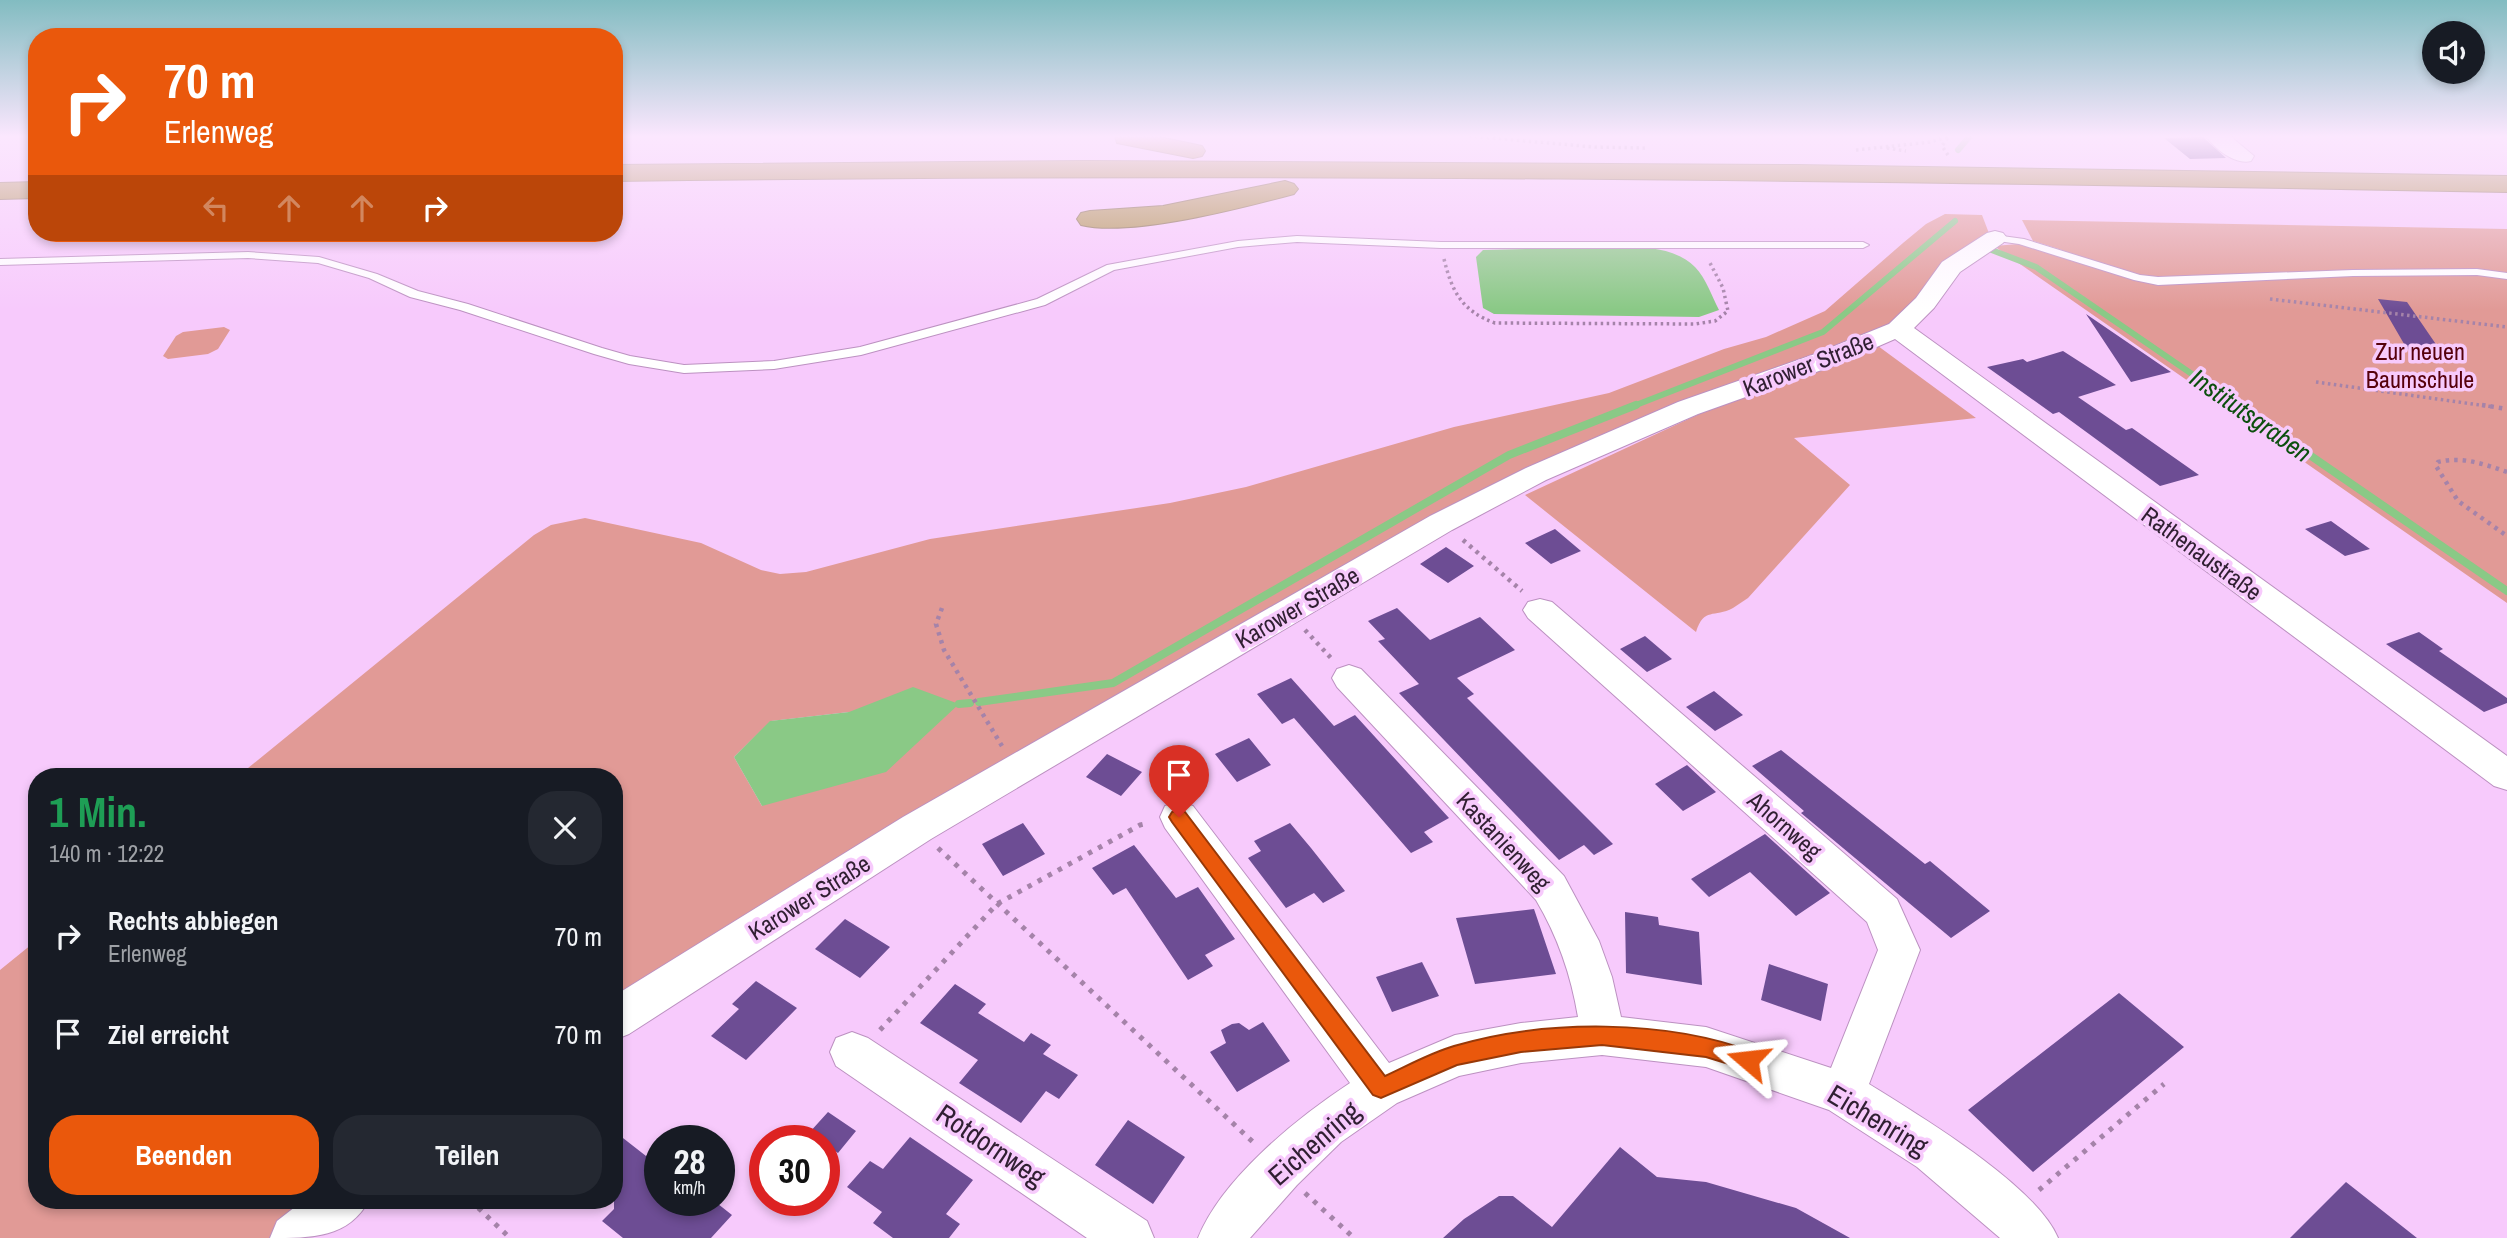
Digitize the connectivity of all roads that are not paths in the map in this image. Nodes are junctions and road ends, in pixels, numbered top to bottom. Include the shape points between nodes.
1 (1235, 194) edge
2 (2029, 194) edge
3 (2507, 204) edge
4 (28, 209) edge
5 (0, 211) edge
6 (1090, 219) dead end
7 (1994, 238) joint
8 (1863, 245) dead end
9 (0, 262) edge
10 (2507, 276) edge
11 (1898, 329) junction
12 (1540, 610) road end
13 (1349, 678) road end
14 (2507, 776) edge
15 (1179, 817) road end
16 (623, 1014) edge
17 (1602, 1035) junction
18 (852, 1052) road end
19 (1381, 1088) junction
20 (1843, 1093) junction
21 (333, 1209) edge
22 (2033, 1216) edge
23 (294, 1238) edge
24 (1129, 1238) edge
25 (1222, 1238) edge

1 - 6 highway via 1163,214
2 - 3 highway
4 - 5 highway
7 - 10 lane via 2020,241 2158,281 2353,273
7 - 11 street, Karower Straße via 1951,267 1925,303
8 - 9 lane via 1441,245 1297,239 1238,244 1111,267 1041,302 861,351 774,365 684,369 608,354 319,260 248,255
11 - 14 street, Rathenaustraße
11 - 16 street, Karower Straße via 1676,413 1536,474 1441,523 917,828
12 - 20 street, Ahornweg via 1883,911 1899,950
13 - 17 street, Kastanienweg via 1550,888 1584,948
15 - 19 street
17 - 19 street, Eichenring via 1521,1042 1455,1056
17 - 20 street, Eichenring via 1706,1047
18 - 24 street, Rotdornweg
19 - 25 street, Eichenring via 1325,1126 1234,1219
20 - 22 street, Eichenring via 1934,1151 2010,1214
21 - 23 street

